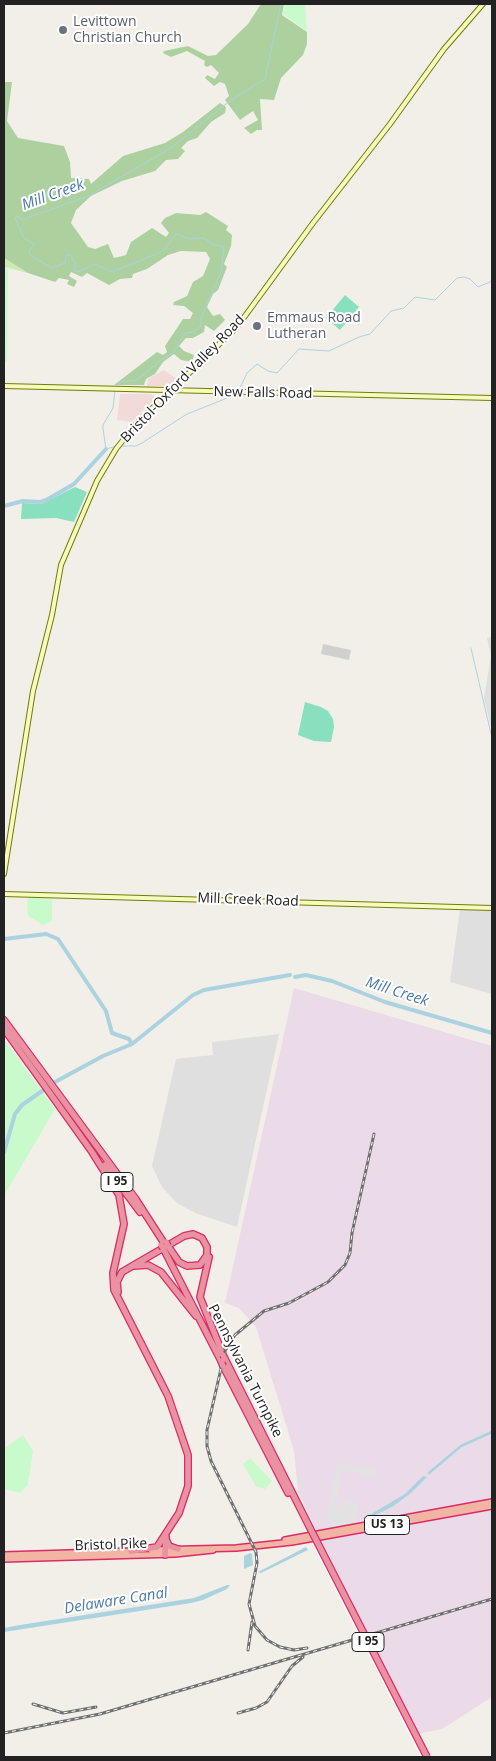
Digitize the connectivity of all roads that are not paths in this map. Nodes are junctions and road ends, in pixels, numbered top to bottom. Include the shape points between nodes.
1 (483, 4) edge
2 (181, 381) junction
3 (4, 386) edge
4 (156, 390) junction
5 (171, 390) junction
6 (188, 391) junction
7 (492, 398) edge
8 (160, 400) junction
9 (4, 874) edge
10 (4, 894) edge
11 (492, 908) edge
12 (4, 1020) edge
13 (4, 1029) edge
14 (42, 1079) junction
15 (53, 1094) junction
16 (165, 1245) junction
17 (129, 1268) junction
18 (120, 1302) junction
19 (214, 1340) junction
20 (185, 1502) junction
21 (492, 1502) edge
22 (492, 1506) edge
23 (164, 1540) junction
24 (282, 1541) junction
25 (178, 1549) junction
26 (218, 1549) junction
27 (131, 1551) junction
28 (163, 1552) junction
29 (4, 1555) edge
30 (4, 1559) edge
31 (425, 1757) edge

1 - 2 main road, Bristol-Oxford Valley Road via 444,49 237,327
2 - 5 main road, Bristol-Oxford Valley Road
2 - 6 main road via 182,387
3 - 4 main road, New Falls Road
4 - 5 main road, New Falls Road
4 - 8 main road
5 - 6 main road, New Falls Road
5 - 8 main road, Bristol-Oxford Valley Road
6 - 7 main road, New Falls Road
8 - 9 main road, Bristol-Oxford Valley Road via 116,449 88,498 61,565 33,691
10 - 11 main road, Mill Creek Road
12 - 14 highway, Pennsylvania Turnpike / I 95
13 - 14 highway, Pennsylvania Turnpike / I 95
14 - 15 highway, Pennsylvania Turnpike / I 95
15 - 16 highway, Pennsylvania Turnpike / I 95
15 - 16 highway, Pennsylvania Turnpike / I 95 via 129,1191
15 - 18 highway via 121,1201 123,1227 113,1278
16 - 17 highway via 179,1262 187,1266 200,1265 207,1255 204,1240 189,1234 178,1238
16 - 19 highway, Pennsylvania Turnpike / I 95
17 - 19 highway via 145,1265 161,1272
17 - 20 highway via 120,1276 117,1288 181,1423 191,1468
18 - 19 highway via 115,1283 122,1270 182,1234 196,1232 205,1238 209,1247 200,1294
18 - 20 highway via 179,1424 189,1466
19 - 31 highway, Pennsylvania Turnpike / I 95, bridge
20 - 23 highway
21 - 24 highway, Bristol Pike / US 13
22 - 24 highway, Bristol Pike / US 13 via 292,1542
23 - 25 highway
23 - 27 highway via 155,1548
23 - 28 highway
24 - 26 highway, Bristol Pike / US 13
25 - 26 highway, Bristol Pike / US 13
25 - 28 highway, Bristol Pike / US 13
26 - 28 highway, Bristol Pike / US 13 via 204,1553
27 - 28 highway, Bristol Pike / US 13
27 - 29 highway, Bristol Pike / US 13
28 - 30 highway, Bristol Pike / US 13

